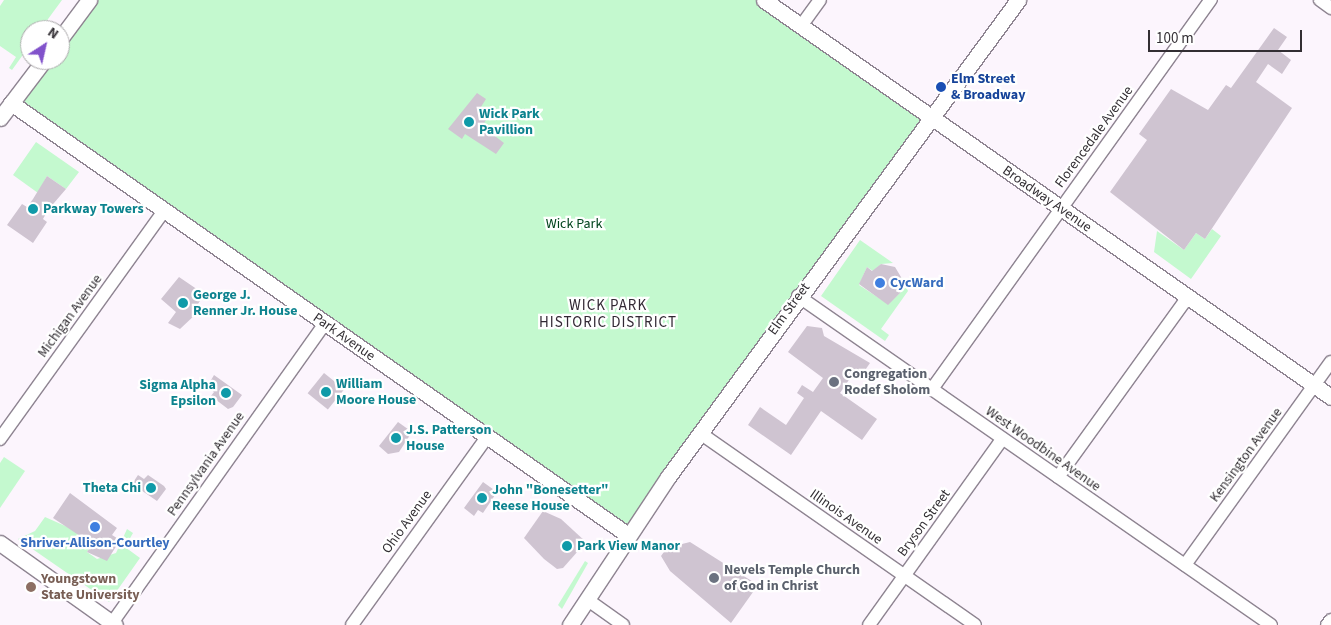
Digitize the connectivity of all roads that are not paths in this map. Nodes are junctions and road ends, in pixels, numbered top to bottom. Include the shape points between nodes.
1 (89, 0) edge
2 (764, 0) edge
3 (820, 0) edge
4 (1018, 0) edge
5 (1211, 0) edge
6 (1320, 0) edge
7 (1331, 8) edge
8 (70, 26) edge
9 (801, 26) junction
10 (36, 70) edge
11 (11, 103) junction
12 (0, 118) edge
13 (932, 118) junction
14 (1062, 209) junction
15 (164, 210) junction
16 (798, 296) junction
17 (1188, 297) junction
18 (325, 323) junction
19 (1331, 362) edge
20 (1314, 385) junction
21 (932, 390) junction
22 (1331, 397) edge
23 (700, 433) junction
24 (487, 437) junction
25 (0, 439) edge
26 (1002, 439) junction
27 (1058, 477) junction
28 (628, 535) junction
29 (0, 543) edge
30 (1185, 565) junction
31 (904, 576) junction
32 (588, 600) junction
33 (1331, 621) edge
34 (113, 624) edge
35 (352, 625) edge
36 (570, 625) edge
37 (623, 625) edge
38 (869, 625) edge
39 (975, 625) edge
40 (1271, 625) edge
41 (1328, 625) edge

1 - 8 street
2 - 9 street, Broadway Avenue
3 - 9 street
4 - 13 street, Elm Street
5 - 14 street, Florencedale Avenue
6 - 7 street
9 - 13 street, Broadway Avenue
10 - 11 street
11 - 12 street
11 - 15 street, Park Avenue
13 - 14 street, Broadway Avenue
13 - 16 street, Elm Street
14 - 17 street, Broadway Avenue
14 - 21 street, Florencedale Avenue
15 - 18 street, Park Avenue
15 - 25 street, Michigan Avenue
16 - 21 street, West Woodbine Avenue
16 - 23 street, Elm Street
17 - 20 street, Broadway Avenue
17 - 27 street
18 - 24 street, Park Avenue
18 - 34 street, Pennsylvania Avenue
19 - 20 street, Kensington Avenue
20 - 22 street, Broadway Avenue
20 - 30 street, Kensington Avenue
21 - 26 street, West Woodbine Avenue
23 - 28 street, Elm Street
23 - 31 street, Illinois Avenue
24 - 28 street, Park Avenue
24 - 35 street, Ohio Avenue
26 - 27 street, West Woodbine Avenue
26 - 31 street, Bryson Street
27 - 30 street, West Woodbine Avenue
28 - 32 street, Elm Street
29 - 34 street
30 - 40 street, West Woodbine Avenue
31 - 38 street, Bryson Street
31 - 39 street, Illinois Avenue
32 - 36 street, Elm Street
32 - 37 street
33 - 41 street

